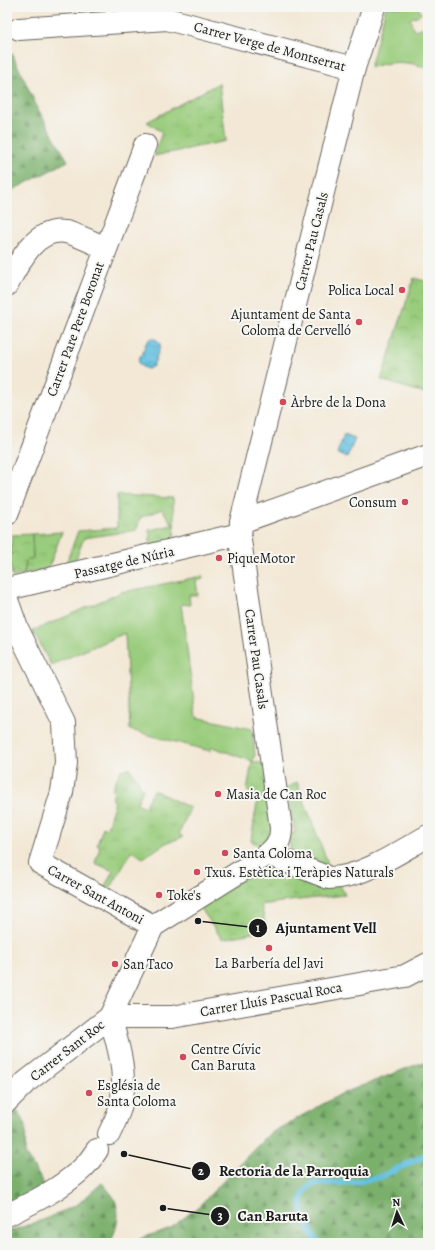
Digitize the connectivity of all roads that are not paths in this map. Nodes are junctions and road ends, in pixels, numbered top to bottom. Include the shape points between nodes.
1 (374, 7) edge
2 (18, 29) dead end
3 (354, 68) junction
4 (145, 145) dead end
5 (106, 248) junction
6 (7, 285) edge
7 (428, 455) edge
8 (7, 514) edge
9 (240, 532) junction
10 (7, 589) edge
11 (7, 600) edge
12 (428, 836) edge
13 (268, 854) junction
14 (153, 926) junction
15 (428, 964) edge
16 (110, 1017) junction
17 (7, 1101) edge
18 (7, 1215) edge

1 - 3 street, Carrer Pau Casals
2 - 3 street, Carrer Verge de Montserrat via 167,19
3 - 9 street, Carrer Pau Casals
4 - 5 street, Carrer Pare Pere Boronat
5 - 6 street via 66,232 55,232 31,245
5 - 8 street, Carrer Pare Pere Boronat
7 - 9 street, Passatge de Núria
9 - 10 street, Passatge de Núria
9 - 13 street, Carrer Pau Casals via 281,828 277,846
11 - 14 street, Carrer Sant Antoni via 17,628 64,723 66,763 62,792 40,863
12 - 13 street via 370,868 338,878 323,876
13 - 14 street
14 - 16 street
15 - 16 street, Carrer Lluís Pascual Roca via 405,976 172,1017
16 - 17 street, Carrer Sant Roc via 26,1082
16 - 18 street via 120,1049 123,1084 119,1110 103,1142 85,1166 70,1180

